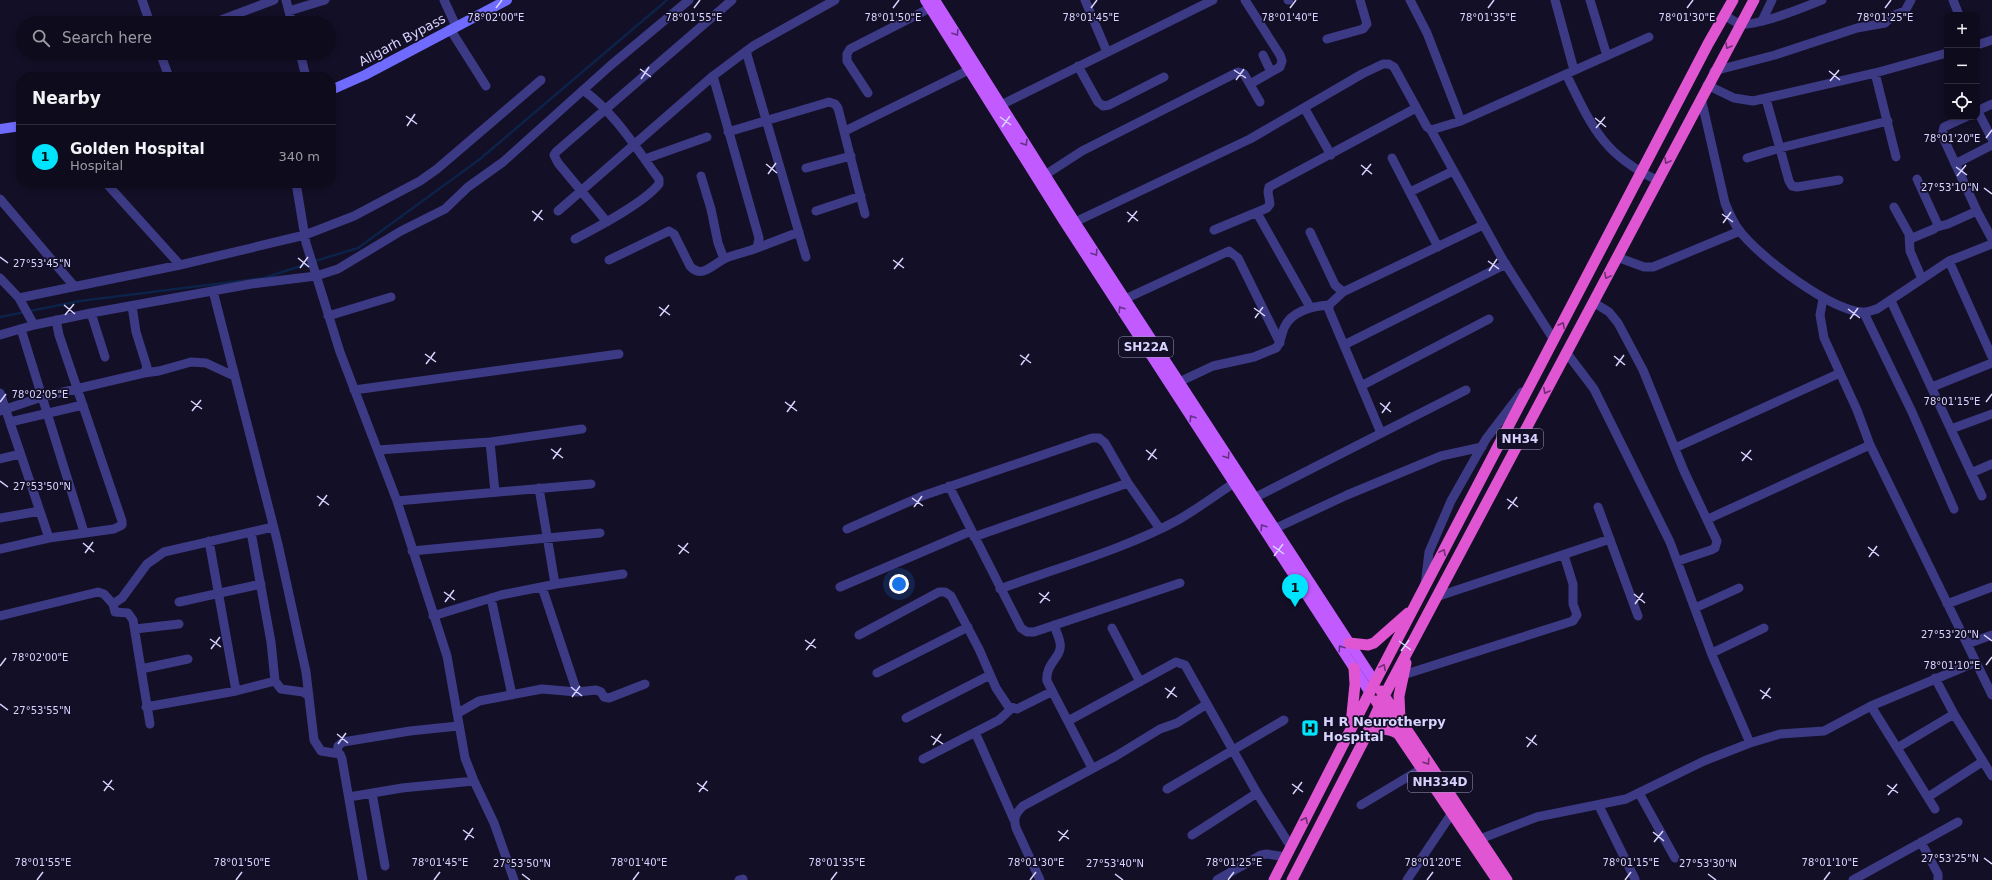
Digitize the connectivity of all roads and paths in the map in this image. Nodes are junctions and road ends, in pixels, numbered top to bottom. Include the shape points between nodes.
1 (142, 0) edge
2 (274, 0) edge
3 (286, 0) edge
4 (325, 0) edge
5 (444, 0) edge
6 (507, 0) edge
7 (689, 0) edge
8 (732, 0) edge
9 (835, 0) edge
10 (1085, 0) edge
11 (1213, 0) edge
12 (1245, 0) edge
13 (1360, 0) edge
14 (1410, 0) edge
15 (1555, 0) edge
16 (1590, 0) edge
17 (1733, 0) edge
18 (1754, 0) edge
19 (1772, 0) edge
20 (1822, 0) edge
21 (1911, 0) edge
22 (1953, 0) edge
23 (930, 3) edge
24 (289, 11) junction
25 (1957, 12) edge
26 (1724, 15) junction
27 (148, 16) edge
28 (232, 16) edge
29 (290, 16) edge
30 (1762, 21) junction
31 (1740, 24) junction
32 (453, 27) junction
33 (1649, 37) dead end
34 (1327, 39) dead end
35 (1992, 40) edge
36 (1980, 44) edge
37 (746, 50) junction
38 (1107, 52) junction
39 (1944, 54) edge
40 (1263, 55) dead end
41 (1607, 56) junction
42 (163, 60) edge
43 (302, 60) edge
44 (1078, 66) junction
45 (973, 68) junction
46 (1714, 71) junction
47 (167, 72) edge
48 (305, 72) edge
49 (1271, 72) junction
50 (1570, 72) junction
51 (1875, 73) junction
52 (713, 76) junction
53 (1164, 78) dead end
54 (541, 80) dead end
55 (1250, 84) junction
56 (1707, 85) junction
57 (486, 86) dead end
58 (336, 88) edge
59 (583, 90) junction
60 (868, 93) dead end
61 (1700, 98) junction
62 (1766, 99) junction
63 (1260, 102) dead end
64 (1992, 104) edge
65 (1001, 105) junction
66 (1416, 108) junction
67 (1305, 109) junction
68 (606, 110) junction
69 (1980, 110) edge
70 (1980, 116) edge
71 (1959, 120) edge
72 (1461, 121) junction
73 (1888, 121) junction
74 (766, 122) junction
75 (16, 127) edge
76 (0, 129) edge
77 (1431, 130) junction
78 (844, 131) junction
79 (728, 132) junction
80 (707, 137) dead end
81 (1992, 138) edge
82 (634, 145) junction
83 (1992, 145) edge
84 (1780, 148) junction
85 (1331, 155) junction
86 (851, 156) junction
87 (1896, 157) dead end
88 (1392, 158) dead end
89 (1747, 158) dead end
90 (645, 159) junction
91 (1955, 164) junction
92 (806, 168) dead end
93 (1453, 171) junction
94 (1641, 172) junction
95 (1045, 175) junction
96 (700, 176) dead end
97 (1917, 179) dead end
98 (1657, 180) junction
99 (1839, 180) dead end
100 (111, 188) edge
101 (297, 188) edge
102 (581, 190) junction
103 (1410, 192) junction
104 (861, 196) junction
105 (0, 199) edge
106 (1894, 207) dead end
107 (558, 211) dead end
108 (816, 211) dead end
109 (1977, 211) junction
110 (1257, 213) junction
111 (865, 214) dead end
112 (607, 222) junction
113 (1075, 222) junction
114 (1483, 225) junction
115 (1937, 227) junction
116 (1214, 230) dead end
117 (1740, 231) junction
118 (799, 232) junction
119 (1310, 232) dead end
120 (306, 239) junction
121 (575, 239) dead end
122 (1910, 239) junction
123 (1992, 239) edge
124 (1992, 244) edge
125 (1438, 247) junction
126 (757, 248) junction
127 (806, 257) dead end
128 (1616, 257) junction
129 (724, 259) junction
130 (609, 260) dead end
131 (1949, 262) junction
132 (1506, 264) junction
133 (180, 265) junction
134 (315, 273) junction
135 (0, 278) edge
136 (1922, 278) junction
137 (74, 286) junction
138 (213, 291) junction
139 (1343, 292) junction
140 (391, 297) dead end
141 (1125, 299) junction
142 (1823, 299) junction
143 (21, 300) junction
144 (1891, 301) junction
145 (1593, 302) junction
146 (1329, 305) junction
147 (132, 306) junction
148 (1310, 307) junction
149 (91, 313) junction
150 (1864, 313) junction
151 (328, 316) junction
152 (1489, 319) dead end
153 (56, 320) junction
154 (32, 322) junction
155 (21, 329) junction
156 (0, 335) edge
157 (1554, 340) junction
158 (1280, 343) junction
159 (1344, 345) junction
160 (1566, 352) junction
161 (619, 354) dead end
162 (105, 357) dead end
163 (1992, 357) edge
164 (1992, 363) edge
165 (144, 373) junction
166 (1840, 373) junction
167 (234, 376) junction
168 (1536, 376) junction
169 (1178, 382) junction
170 (1361, 386) junction
171 (1932, 387) junction
172 (78, 389) junction
173 (354, 390) junction
174 (1466, 390) dead end
175 (0, 393) edge
176 (42, 396) junction
177 (83, 405) junction
178 (3, 410) edge
179 (47, 414) junction
180 (1992, 414) edge
181 (10, 422) junction
182 (582, 429) dead end
183 (1951, 429) junction
184 (1381, 433) junction
185 (490, 442) junction
186 (1870, 445) junction
187 (1482, 447) junction
188 (1675, 448) junction
189 (378, 450) junction
190 (20, 454) junction
191 (0, 459) edge
192 (1992, 464) edge
193 (1971, 473) junction
194 (1128, 483) junction
195 (1234, 483) junction
196 (591, 484) dead end
197 (949, 486) junction
198 (539, 488) junction
199 (495, 492) junction
200 (1982, 496) dead end
201 (1254, 498) junction
202 (397, 501) junction
203 (1598, 507) dead end
204 (1954, 509) dead end
205 (40, 511) junction
206 (0, 518) edge
207 (1708, 519) junction
208 (273, 527) junction
209 (847, 529) dead end
210 (1160, 529) junction
211 (1274, 529) junction
212 (84, 532) junction
213 (252, 532) junction
214 (600, 533) dead end
215 (973, 534) junction
216 (49, 538) junction
217 (547, 538) junction
218 (1610, 539) junction
219 (209, 541) junction
220 (0, 549) edge
221 (412, 551) junction
222 (1564, 555) junction
223 (1678, 562) junction
224 (623, 574) dead end
225 (1180, 583) dead end
226 (261, 584) junction
227 (555, 584) junction
228 (542, 587) junction
229 (840, 587) dead end
230 (1992, 587) edge
231 (1424, 588) junction
232 (1738, 588) dead end
233 (1000, 589) junction
234 (218, 594) junction
235 (1436, 597) junction
236 (491, 598) junction
237 (179, 602) dead end
238 (114, 604) junction
239 (1947, 604) junction
240 (1416, 606) junction
241 (1695, 608) junction
242 (0, 616) edge
243 (433, 616) junction
244 (1638, 616) dead end
245 (179, 624) dead end
246 (1054, 625) junction
247 (968, 627) junction
248 (1112, 628) dead end
249 (1764, 628) dead end
250 (135, 629) junction
251 (859, 635) dead end
252 (1992, 635) edge
253 (1349, 643) junction
254 (1967, 644) junction
255 (1410, 647) junction
256 (1712, 653) junction
257 (188, 659) dead end
258 (1976, 662) junction
259 (1354, 668) junction
260 (141, 669) junction
261 (877, 673) dead end
262 (990, 674) junction
263 (1403, 675) junction
264 (1988, 677) edge
265 (1935, 678) junction
266 (274, 681) junction
267 (1140, 682) junction
268 (645, 684) dead end
269 (1372, 688) junction
270 (236, 691) junction
271 (577, 692) junction
272 (1051, 692) junction
273 (512, 695) junction
274 (1992, 695) edge
275 (309, 696) junction
276 (1382, 701) junction
277 (1208, 704) junction
278 (146, 706) junction
279 (1870, 706) junction
280 (1012, 708) junction
281 (458, 713) junction
282 (1954, 714) junction
283 (906, 718) dead end
284 (1284, 720) dead end
285 (1068, 721) junction
286 (1400, 721) junction
287 (150, 724) dead end
288 (458, 726) junction
289 (976, 732) junction
290 (1397, 733) junction
291 (1348, 734) junction
292 (1366, 736) junction
293 (1750, 743) junction
294 (1897, 748) junction
295 (1233, 750) junction
296 (337, 753) junction
297 (923, 759) dead end
298 (1982, 762) junction
299 (1092, 768) junction
300 (1421, 769) junction
301 (1992, 776) edge
302 (474, 781) junction
303 (1167, 789) dead end
304 (372, 793) junction
305 (1257, 793) junction
306 (1639, 793) junction
307 (349, 797) junction
308 (1928, 797) junction
309 (1361, 805) dead end
310 (1599, 806) junction
311 (1935, 809) dead end
312 (1452, 813) junction
313 (1014, 820) junction
314 (1958, 822) dead end
315 (1192, 834) dead end
316 (1480, 839) junction
317 (1921, 842) junction
318 (1291, 847) junction
319 (1286, 857) junction
320 (1675, 858) dead end
321 (385, 866) dead end
322 (1635, 879) edge
323 (363, 880) edge
324 (514, 880) edge
325 (1040, 880) edge
326 (1217, 880) edge
327 (1274, 880) edge
328 (1292, 880) edge
329 (1407, 880) edge
330 (1497, 880) edge
331 (1507, 880) edge
332 (1853, 880) edge
333 (1938, 880) edge

1 - 27 street
2 - 28 street
3 - 24 street
4 - 24 street
5 - 32 street
6 - 32 main road, Aligarh Bypass
7 - 59 street
8 - 68 street
9 - 37 street
10 - 38 street
11 - 38 street
12 - 49 street via 1280,55 1282,64
13 - 34 street via 1367,19 1364,28
14 - 72 street via 1427,33
15 - 50 street
16 - 41 street
17 - 26 highway, NH34
18 - 31 highway, NH34
19 - 30 street
20 - 30 street
21 - 46 street via 1905,11 1892,16 1885,23 1857,28 1775,55
22 - 25 street
23 - 45 main road, SH22A
23 - 60 street via 850,49 847,61
24 - 29 street
26 - 31 street
26 - 94 highway, NH34
30 - 31 street
31 -> 46 highway, NH34
32 - 57 street
32 - 58 main road, Aligarh Bypass via 365,75
33 - 41 street
35 - 36 street
37 - 52 street
37 - 74 street
38 - 44 street
39 - 51 street
40 - 49 street
41 - 50 street
42 - 47 street
43 - 48 street
44 - 53 street via 1102,106
44 - 65 street
45 - 65 main road, SH22A
45 - 78 street
195 -> 45 main road, SH22A via 1063,220
46 - 56 highway, NH34
49 - 55 street
50 - 72 street
50 - 94 street via 1602,140 1619,158
51 - 62 street
51 - 73 street
52 - 79 street
52 - 82 street
54 - 120 street via 420,181
55 - 63 street
55 - 95 street via 1244,74 1238,72 1082,152
56 - 61 highway, NH34
56 - 62 street via 1744,101
59 - 68 street
59 - 134 street via 503,162 468,187 445,209 401,231 348,264
61 -> 98 highway, NH34
61 - 117 street via 1725,203
62 - 84 street
64 - 69 street
65 -> 95 main road, SH22A
66 - 67 street via 1394,67 1383,64
66 - 77 street
66 - 85 street
67 - 85 street
67 - 113 street via 1250,140
68 - 82 street
68 - 102 street via 554,155
70 - 81 street
71 - 91 street via 1944,127 1942,131
72 - 77 street
73 - 84 street
73 - 87 street
74 - 78 street via 829,102 838,108
74 - 79 street
74 - 118 street
75 - 76 main road
77 - 93 street
78 - 86 street
79 - 126 street via 759,238
80 - 90 street
82 - 90 street
82 - 102 street
83 - 91 street
84 - 89 street
84 - 99 street via 1792,186
85 - 110 street via 1269,187 1270,204
86 - 92 street
86 - 104 street
88 - 103 street
90 - 112 street via 659,179 659,184
91 - 109 street
93 - 103 street
93 - 114 street
94 - 98 street
157 -> 94 highway, NH34
95 - 113 main road, SH22A
96 - 129 street
97 - 115 street
98 - 128 highway, NH34
100 - 133 street
101 - 120 street
102 - 107 street
102 - 112 street
103 - 125 street
104 - 108 street
104 - 111 street
105 - 137 street
106 - 122 street
109 - 115 street
109 - 123 street
110 - 116 street
110 - 148 street
112 - 121 street
113 -> 141 main road, SH22A
114 - 125 street
114 - 132 street
115 - 122 street
117 - 128 street via 1653,267 1644,267
117 - 142 street via 1771,261
118 - 126 street
118 - 127 street
119 - 139 street via 1335,284
120 - 133 street
120 - 134 street
122 - 136 street via 1910,251
124 - 131 street
125 - 139 street
126 - 129 street
128 -> 145 highway, NH34
129 - 130 street via 706,271 693,270 674,234 669,230
131 - 136 street
131 - 163 street
132 - 157 street
132 - 159 street
133 - 137 street
134 - 138 street
134 - 151 street
135 - 143 street
136 - 144 street
137 - 143 street
138 - 147 street
138 - 167 street
139 - 146 street
140 - 151 street
141 - 158 street via 1230,252 1238,258
141 - 169 main road, SH22A
142 - 150 street
142 - 166 street via 1820,315 1822,331
143 - 154 street
144 - 150 street
144 - 171 street
145 - 160 highway, NH34
145 - 188 street via 1609,312 1618,323 1643,370
146 - 148 street
146 - 159 street
147 - 149 street
147 - 165 street via 146,367
148 - 158 street via 1286,325
149 - 153 street
149 - 162 street
150 - 204 street
151 - 173 street
152 - 170 street
153 - 154 street
153 - 172 street
154 - 155 street
155 - 156 street
155 - 176 street
157 - 168 highway, NH34
158 - 169 street via 1271,351 1213,366
159 - 170 street
160 - 223 street via 1594,389
160 -> 235 highway, NH34
161 - 173 street
164 - 171 street
165 - 167 street via 191,362 206,363
165 - 172 street
166 - 186 street
166 - 188 street
167 - 208 street
168 - 187 street
231 -> 168 highway, NH34
169 -> 201 main road, SH22A
170 - 184 street
171 - 183 street
172 - 176 street
172 - 177 street
173 - 189 street
174 - 184 street
175 - 178 street
176 - 178 street
176 - 179 street
177 - 179 street
177 - 212 street via 122,521 122,525 114,529
178 - 181 street
179 - 181 street
179 - 212 street
180 - 183 street
181 - 190 street
182 - 185 street
183 - 193 street
184 - 201 street
185 - 189 street
185 - 199 street
186 - 207 street
186 - 239 street
187 - 211 street via 1441,456
187 - 231 street via 1451,501 1432,542
188 - 207 street
189 - 202 street
190 - 191 street
190 - 205 street
192 - 193 street
193 - 200 street
194 - 197 street via 1105,443 1099,438 1092,438
194 - 210 street
194 - 215 street
195 - 210 street
259 -> 195 main road, SH22A
196 - 198 street
197 - 209 street via 912,499
197 - 215 street
198 - 199 street
198 - 217 street
199 - 202 street
201 - 211 main road, SH22A
202 - 221 street
203 - 218 street
205 - 206 street
205 - 216 street
207 - 223 street via 1717,541 1715,548
208 - 213 street
208 - 275 street via 306,672
210 - 233 street
211 - 253 main road, SH22A
212 - 216 street
213 - 219 street
213 - 226 street
214 - 217 street
215 - 229 street
215 - 233 street
216 - 220 street
217 - 221 street
217 - 227 street
218 - 222 street
218 - 244 street
219 - 234 street
219 - 238 street via 156,556 122,598
221 - 243 street
222 - 235 street
222 - 263 street via 1573,584 1573,604 1577,615 1573,621
223 - 241 street
224 - 227 street
225 - 246 street
226 - 234 street
226 - 266 street via 271,642
227 - 228 street
228 - 236 street
228 - 271 street
230 - 239 street
231 - 240 highway, NH34
232 - 241 street
233 - 246 street via 1021,628 1027,632
234 - 237 street
234 - 270 street
235 - 255 highway, NH34
236 - 243 street
236 - 273 street
238 - 242 street via 98,592
238 - 250 street via 116,612 128,613 131,616
239 - 254 street
240 - 253 highway via 1374,643
269 -> 240 highway, NH34
241 - 256 street
243 - 281 street via 446,656
245 - 250 street
246 - 272 street via 1060,649 1046,674
247 - 251 street via 951,596 939,592
247 - 261 street
247 - 262 street
248 - 267 street
249 - 256 street
250 - 260 street
252 - 254 street
253 - 269 main road, SH22A
254 - 258 street
255 - 263 highway
255 - 276 highway, NH34
256 - 293 street
257 - 260 street
258 - 264 street
258 - 265 street
259 - 269 main road, SH22A
259 - 291 highway via 1354,691
260 - 278 street
262 - 280 street via 1008,706
262 - 283 street
263 - 286 highway via 1398,696
264 - 274 street
265 - 279 street
265 - 282 street
266 - 270 street
266 - 275 street via 281,689 303,692
267 - 277 street via 1180,662 1185,664
267 - 285 street
268 - 271 street via 609,698 596,690
269 - 276 highway, NH334D
269 - 291 highway, NH34
270 - 278 street
271 - 273 street via 542,689
272 - 280 street via 1017,709
272 - 285 street
273 - 281 street via 479,701
275 - 296 street via 314,740 321,751
276 - 286 highway, NH334D
276 - 290 highway, NH334D
276 - 292 highway, NH34
277 - 295 street
277 - 299 street
278 - 287 street
279 - 293 street via 1824,731 1780,734
279 - 294 street
280 - 289 street via 999,720
281 - 288 street
282 - 294 street
282 - 298 street
284 - 295 street
285 - 299 street
286 -> 316 highway, NH334D
288 - 296 street via 343,742 338,746
288 - 302 street via 465,758
289 - 297 street
289 - 313 street
290 - 292 highway via 1385,728
290 - 300 highway, NH334D
318 -> 291 highway, NH34
292 - 328 highway, NH34
293 - 306 street via 1704,761
294 - 308 street
295 - 303 street
295 - 305 street
296 - 307 street via 342,759
298 - 301 street
298 - 308 street
299 - 313 street via 1023,806 1016,813
300 - 309 street
300 - 312 highway, NH334D
302 - 304 street
302 - 324 street via 494,823
304 - 307 street
304 - 321 street
305 - 315 street
305 - 318 street
306 - 310 street
306 - 320 street
307 - 323 street
308 - 311 street
310 - 316 street via 1537,817
310 - 322 street
312 - 329 street
312 - 330 highway, NH334D
313 - 325 street
314 - 317 street
316 - 331 highway, NH334D
317 - 332 street
317 - 333 street via 1938,874
318 - 319 highway, NH34
319 - 326 street via 1261,855
319 - 327 highway, NH34

